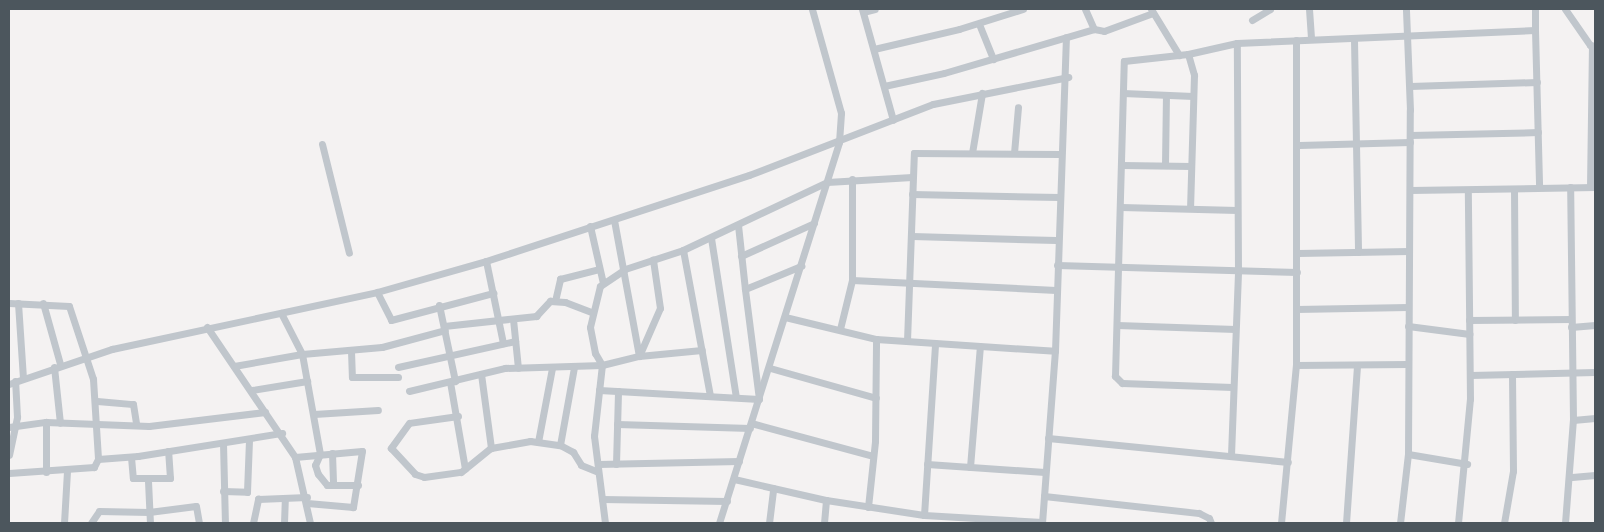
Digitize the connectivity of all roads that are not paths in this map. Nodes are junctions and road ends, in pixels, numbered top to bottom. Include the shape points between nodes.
1 (812, 9) edge
2 (875, 9) edge
3 (1022, 9) edge
4 (1085, 9) edge
5 (1270, 9) edge
6 (1309, 9) edge
7 (1406, 9) edge
8 (1535, 9) edge
9 (1565, 9) edge
10 (863, 10) edge
11 (1152, 11) edge
12 (1252, 20) dead end
13 (979, 24) junction
14 (1094, 29) junction
15 (1535, 30) junction
16 (1408, 36) junction
17 (1066, 37) junction
18 (1296, 40) junction
19 (1311, 40) junction
20 (1354, 40) junction
21 (1237, 42) junction
22 (1594, 46) edge
23 (874, 49) junction
24 (1188, 54) junction
25 (1179, 55) junction
26 (993, 59) junction
27 (1068, 77) junction
28 (1537, 82) junction
29 (884, 86) junction
30 (1410, 86) junction
31 (982, 93) junction
32 (1123, 93) junction
33 (1166, 95) junction
34 (1193, 96) junction
35 (1018, 107) dead end
36 (893, 120) junction
37 (1538, 132) junction
38 (1410, 139) junction
39 (839, 142) junction
40 (322, 144) dead end
41 (1356, 144) junction
42 (1298, 145) junction
43 (972, 153) junction
44 (1014, 153) junction
45 (1060, 154) junction
46 (1122, 164) junction
47 (1165, 165) junction
48 (1191, 166) junction
49 (912, 178) junction
50 (852, 179) junction
51 (827, 182) junction
52 (1540, 187) junction
53 (1570, 187) junction
54 (1593, 187) edge
55 (1514, 189) junction
56 (1410, 190) junction
57 (1468, 191) junction
58 (912, 194) junction
59 (1059, 197) junction
60 (1121, 207) junction
61 (1190, 208) junction
62 (1237, 210) junction
63 (614, 220) junction
64 (814, 223) junction
65 (738, 225) junction
66 (590, 226) junction
67 (912, 236) junction
68 (711, 238) junction
69 (1056, 240) junction
70 (684, 250) junction
71 (1409, 251) junction
72 (1358, 252) junction
73 (350, 253) dead end
74 (1298, 254) junction
75 (741, 256) junction
76 (654, 260) junction
77 (486, 261) junction
78 (1057, 265) junction
79 (801, 266) junction
80 (1119, 266) junction
81 (599, 268) junction
82 (625, 269) junction
83 (1238, 270) junction
84 (1297, 272) junction
85 (852, 280) junction
86 (603, 283) junction
87 (911, 284) junction
88 (745, 289) junction
89 (1056, 290) junction
90 (377, 292) junction
91 (493, 293) junction
92 (555, 301) junction
93 (9, 303) edge
94 (18, 303) junction
95 (43, 303) junction
96 (439, 305) junction
97 (1408, 307) junction
98 (1296, 309) junction
99 (591, 312) junction
100 (281, 313) junction
101 (785, 317) junction
102 (513, 319) junction
103 (1469, 320) junction
104 (1516, 320) junction
105 (500, 321) junction
106 (1571, 323) junction
107 (1117, 324) junction
108 (1595, 325) edge
109 (1408, 326) junction
110 (207, 327) junction
111 (445, 328) junction
112 (1235, 329) junction
113 (840, 330) junction
114 (1469, 334) junction
115 (876, 339) junction
116 (515, 341) junction
117 (907, 341) junction
118 (502, 343) junction
119 (935, 343) junction
120 (980, 346) junction
121 (702, 350) junction
122 (351, 351) junction
123 (1056, 351) junction
124 (302, 354) junction
125 (639, 356) junction
126 (88, 357) junction
127 (451, 358) junction
128 (1408, 364) junction
129 (602, 365) junction
130 (1296, 365) junction
131 (57, 366) junction
132 (234, 366) junction
133 (1357, 366) junction
134 (398, 367) dead end
135 (574, 367) junction
136 (518, 368) junction
137 (552, 368) junction
138 (770, 368) junction
139 (1595, 372) edge
140 (481, 374) junction
141 (1512, 374) junction
142 (1571, 374) junction
143 (1470, 375) junction
144 (398, 377) dead end
145 (23, 378) junction
146 (307, 381) junction
147 (452, 381) junction
148 (12, 383) edge
149 (1232, 387) junction
150 (252, 390) junction
151 (599, 390) junction
152 (409, 391) dead end
153 (618, 391) junction
154 (710, 396) junction
155 (736, 397) junction
156 (759, 398) junction
157 (876, 398) junction
158 (96, 401) junction
159 (378, 410) dead end
160 (265, 412) junction
161 (314, 414) junction
162 (458, 416) junction
163 (1595, 418) edge
164 (1573, 420) junction
165 (46, 422) junction
166 (60, 423) junction
167 (136, 424) junction
168 (617, 424) junction
169 (97, 425) junction
170 (751, 425) junction
171 (12, 426) edge
172 (282, 433) junction
173 (1048, 438) junction
174 (248, 439) junction
175 (223, 442) junction
176 (538, 442) junction
177 (560, 444) junction
178 (491, 448) junction
179 (168, 451) junction
180 (332, 453) junction
181 (320, 454) junction
182 (1408, 454) junction
183 (9, 455) edge
184 (1231, 455) junction
185 (873, 456) junction
186 (132, 457) junction
187 (295, 457) junction
188 (98, 459) junction
189 (739, 461) junction
190 (1288, 462) junction
191 (616, 464) junction
192 (927, 464) junction
193 (1467, 464) junction
194 (970, 467) junction
195 (598, 468) junction
196 (465, 469) junction
197 (67, 471) junction
198 (46, 472) junction
199 (1046, 472) junction
200 (9, 473) edge
201 (1595, 475) edge
202 (1572, 477) junction
203 (734, 479) junction
204 (148, 481) junction
205 (332, 484) junction
206 (358, 485) junction
207 (774, 488) junction
208 (223, 491) junction
209 (1044, 496) junction
210 (286, 499) junction
211 (602, 499) junction
212 (307, 500) junction
213 (727, 500) junction
214 (826, 500) junction
215 (868, 506) junction
216 (149, 512) junction
217 (924, 515) junction
218 (982, 522) edge
219 (64, 523) edge
220 (91, 523) edge
221 (150, 523) edge
222 (199, 523) edge
223 (225, 523) edge
224 (253, 523) edge
225 (284, 523) edge
226 (310, 523) edge
227 (605, 523) edge
228 (719, 523) edge
229 (769, 523) edge
230 (824, 523) edge
231 (1042, 523) edge
232 (1211, 523) edge
233 (1281, 523) edge
234 (1346, 523) edge
235 (1400, 523) edge
236 (1458, 523) edge
237 (1504, 523) edge
238 (1565, 523) edge

1 - 39 street via 840,113
2 - 10 street
3 - 13 street
4 - 14 street
5 - 12 street
6 - 19 street
7 - 16 street
8 - 15 street
9 - 22 street
10 - 23 street
11 - 14 street via 1104,31
11 - 25 street
13 - 23 street
13 - 26 street
14 - 17 street
15 - 16 street
15 - 28 street
16 - 20 street
16 - 30 street
17 - 26 street
17 - 27 street
18 - 19 street
18 - 21 street
18 - 42 street
19 - 20 street
20 - 41 street
21 - 24 street
21 - 62 street
22 - 54 street
23 - 29 street
24 - 25 street
24 - 34 street via 1193,69
25 - 32 street via 1124,61
26 - 29 street
27 - 31 street
27 - 45 street
28 - 30 street
28 - 37 street
29 - 36 street
30 - 38 street
31 - 36 street via 933,104
31 - 43 street
32 - 33 street
32 - 46 street
33 - 34 street
33 - 47 street
34 - 48 street
35 - 44 street
36 - 39 street
37 - 38 street
37 - 52 street
38 - 41 street
38 - 56 street
39 - 51 street
39 - 63 street
40 - 73 street
41 - 42 street
41 - 72 street
42 - 74 street
43 - 44 street
43 - 49 street via 914,153
44 - 45 street
45 - 59 street
46 - 47 street
46 - 60 street
47 - 48 street
48 - 61 street
49 - 50 street
49 - 58 street
50 - 51 street
50 - 85 street
51 - 64 street
51 - 65 street
52 - 53 street
52 - 55 street
53 - 54 street
53 - 106 street
55 - 57 street
55 - 104 street
56 - 57 street
56 - 71 street
57 - 103 street
58 - 59 street
58 - 67 street
59 - 69 street
60 - 61 street
60 - 80 street
61 - 62 street
62 - 83 street
63 - 66 street
63 - 82 street
64 - 75 street
64 - 79 street
65 - 68 street
65 - 75 street
66 - 77 street
66 - 81 street
67 - 69 street
67 - 87 street
68 - 70 street
68 - 155 street
69 - 78 street
70 - 76 street
70 - 121 street
71 - 72 street
71 - 97 street
72 - 74 street
74 - 84 street
75 - 88 street
76 - 82 street
76 - 125 street via 660,308
77 - 90 street
77 - 91 street
78 - 80 street
78 - 89 street
79 - 88 street
79 - 101 street
80 - 83 street
80 - 107 street
81 - 86 street
81 - 92 street via 560,279
82 - 86 street
82 - 125 street
83 - 84 street
83 - 112 street
84 - 98 street
85 - 87 street
85 - 113 street
86 - 99 street
87 - 89 street
87 - 117 street
88 - 156 street
89 - 123 street
90 - 96 street via 390,320
90 - 100 street
91 - 96 street
91 - 105 street
92 - 99 street
92 - 102 street via 544,304 536,316
93 - 94 street
94 - 95 street
94 - 145 street
95 - 126 street via 69,306
95 - 131 street
96 - 111 street
97 - 98 street
97 - 109 street
98 - 130 street
99 - 129 street via 592,338
100 - 110 street
100 - 124 street
101 - 113 street
101 - 138 street
102 - 105 street
102 - 116 street
103 - 104 street
103 - 114 street
104 - 106 street
105 - 111 street
105 - 118 street
106 - 108 street
106 - 142 street
107 - 112 street
107 - 149 street via 1114,370 1122,382
109 - 114 street
109 - 128 street
110 - 126 street
110 - 132 street
111 - 122 street via 385,346
111 - 127 street
112 - 149 street
113 - 115 street
114 - 143 street
115 - 117 street
115 - 157 street
116 - 118 street
116 - 136 street
117 - 119 street
118 - 127 street via 466,350
119 - 120 street
119 - 192 street
120 - 123 street
120 - 194 street
121 - 125 street
121 - 154 street
122 - 124 street
122 - 144 street via 352,377
123 - 173 street
124 - 132 street
124 - 146 street
125 - 129 street
126 - 131 street
126 - 158 street
127 - 134 street
127 - 147 street
128 - 133 street
128 - 182 street
129 - 135 street
129 - 151 street
130 - 133 street
130 - 190 street
131 - 145 street
131 - 166 street
132 - 150 street
133 - 234 street
135 - 137 street
135 - 177 street
136 - 137 street
136 - 140 street
137 - 176 street
138 - 156 street
138 - 157 street
139 - 142 street
140 - 147 street
140 - 178 street
141 - 142 street
141 - 143 street
141 - 237 street via 1513,471
142 - 164 street
143 - 193 street
145 - 148 street
146 - 150 street
146 - 161 street
147 - 152 street
147 - 162 street
148 - 171 street
149 - 184 street
150 - 160 street
151 - 153 street
151 - 195 street via 594,436
153 - 154 street
153 - 168 street
154 - 155 street
155 - 156 street
156 - 170 street
157 - 185 street
158 - 167 street via 133,404
158 - 169 street
159 - 161 street
160 - 167 street
160 - 172 street
161 - 181 street
162 - 196 street
162 - 196 street via 409,422 391,447 420,477 457,473
163 - 164 street
164 - 202 street
165 - 166 street
165 - 171 street
165 - 198 street
166 - 169 street
167 - 169 street
168 - 170 street
168 - 191 street
169 - 188 street
170 - 185 street
170 - 189 street
171 - 183 street
172 - 174 street
172 - 187 street
173 - 184 street
173 - 199 street
174 - 175 street
174 - 208 street via 247,492
175 - 179 street
175 - 208 street
176 - 177 street
176 - 178 street
177 - 195 street via 572,452 581,465
178 - 196 street
179 - 186 street
179 - 204 street via 171,478
180 - 181 street
180 - 205 street
180 - 206 street via 362,451
181 - 187 street
181 - 205 street via 315,465 318,474 327,484
182 - 193 street
182 - 235 street
184 - 190 street
185 - 215 street
186 - 188 street
186 - 204 street via 132,477
187 - 212 street
188 - 197 street via 96,466
189 - 191 street
189 - 203 street
190 - 233 street
191 - 195 street
192 - 194 street
192 - 217 street
193 - 236 street
194 - 199 street
195 - 211 street
197 - 198 street
197 - 219 street
198 - 200 street
199 - 209 street
201 - 202 street
202 - 238 street
203 - 207 street
203 - 213 street
204 - 216 street
205 - 206 street
206 - 212 street via 352,507
207 - 214 street
207 - 229 street
208 - 223 street
209 - 231 street
209 - 232 street via 1199,513 1209,518
210 - 212 street
210 - 224 street via 256,500
210 - 225 street
211 - 213 street
211 - 227 street
212 - 226 street
213 - 228 street
214 - 215 street
214 - 230 street
215 - 217 street
216 - 220 street via 99,511
216 - 221 street
216 - 222 street via 196,506
217 - 218 street
218 - 231 street

